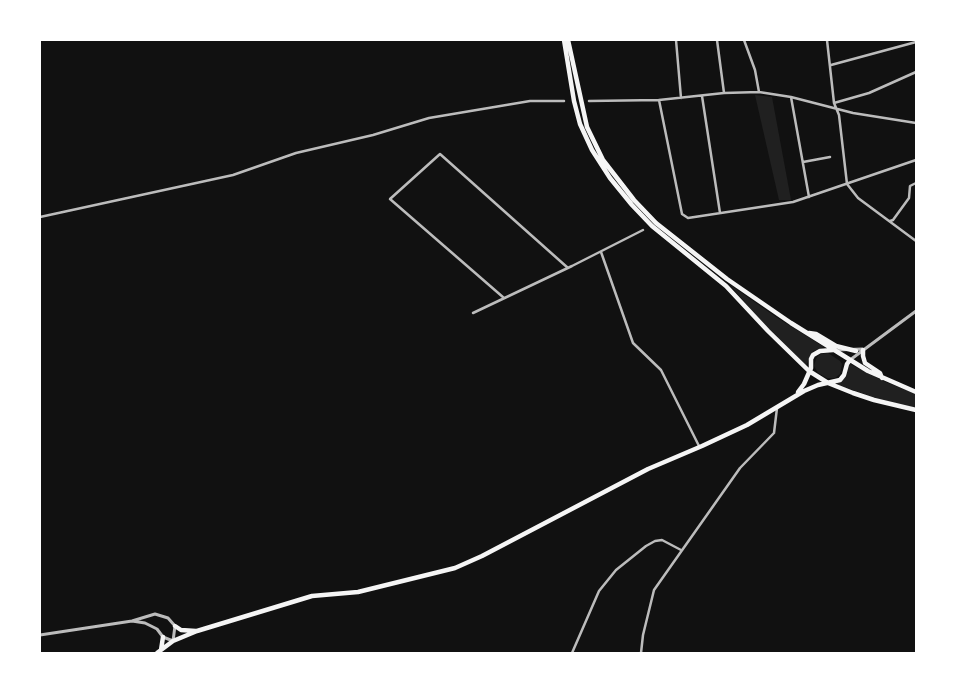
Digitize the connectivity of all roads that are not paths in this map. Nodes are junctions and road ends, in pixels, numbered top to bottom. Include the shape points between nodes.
1 (564, 40) edge
2 (568, 40) edge
3 (676, 40) edge
4 (717, 40) edge
5 (744, 40) edge
6 (827, 40) edge
7 (916, 42) edge
8 (830, 66) junction
9 (916, 72) edge
10 (759, 92) junction
11 (724, 93) junction
12 (702, 95) junction
13 (791, 97) junction
14 (681, 98) junction
15 (659, 100) junction
16 (564, 101) dead end
17 (589, 101) dead end
18 (834, 106) junction
19 (916, 123) edge
20 (830, 156) dead end
21 (916, 160) edge
22 (803, 162) junction
23 (916, 182) edge
24 (847, 184) junction
25 (809, 197) junction
26 (720, 213) junction
27 (40, 217) edge
28 (890, 221) junction
29 (643, 230) dead end
30 (916, 241) edge
31 (601, 252) junction
32 (568, 268) junction
33 (504, 298) junction
34 (916, 311) edge
35 (473, 313) dead end
36 (805, 332) junction
37 (864, 349) junction
38 (834, 350) junction
39 (856, 350) junction
40 (850, 360) junction
41 (809, 371) junction
42 (882, 378) junction
43 (828, 383) junction
44 (916, 392) edge
45 (796, 396) junction
46 (777, 408) junction
47 (916, 410) edge
48 (700, 447) junction
49 (681, 550) junction
50 (132, 621) junction
51 (174, 626) junction
52 (197, 631) junction
53 (40, 635) edge
54 (163, 637) junction
55 (174, 640) junction
56 (159, 651) edge
57 (572, 653) edge
58 (641, 653) edge

1 - 41 main road via 580,124 610,178 652,226 726,286
2 - 36 main road via 587,127 603,160 624,187 656,223 727,279
3 - 14 street
4 - 11 street
5 - 10 street via 756,70
6 - 8 street
7 - 8 street
8 - 18 street
9 - 18 street
10 - 11 street
10 - 13 street
11 - 12 street
12 - 14 street
12 - 26 street
13 - 18 street
13 - 22 street
14 - 15 street
15 - 17 street
15 - 26 street via 682,214 688,218
16 - 27 street via 530,102 429,118 296,153 233,174
18 - 19 street via 853,113
18 - 24 street via 839,115
20 - 22 street
21 - 24 street
22 - 25 street
23 - 28 street via 910,186 909,198
24 - 25 street
24 - 28 street via 858,198
25 - 26 street
28 - 30 street
29 - 31 street
31 - 32 street
31 - 48 street via 633,344 662,370
32 - 33 street
32 - 33 street via 440,154 390,198
33 - 35 street
34 - 37 street
36 - 38 main road
36 - 39 main road via 816,334 836,346
37 - 39 street
37 - 40 street
37 - 42 main road via 865,363
38 - 39 street
38 - 40 main road
38 - 41 main road via 816,352
40 - 42 main road
40 - 43 main road via 842,378
41 - 43 main road
41 - 45 main road
42 - 44 main road
43 - 45 main road
43 - 47 main road via 874,400
45 - 46 main road
46 - 48 main road
46 - 49 street via 774,433 740,468
48 - 52 main road via 648,469 455,568 358,592 312,596
49 - 57 street via 662,540 655,541 616,570 599,591
49 - 58 street via 654,590
50 - 51 street via 155,614 168,618
50 - 53 street
50 - 54 street via 157,629
51 - 52 main road
51 - 55 street
52 - 55 main road
54 - 55 street
54 - 56 main road
55 - 56 main road

